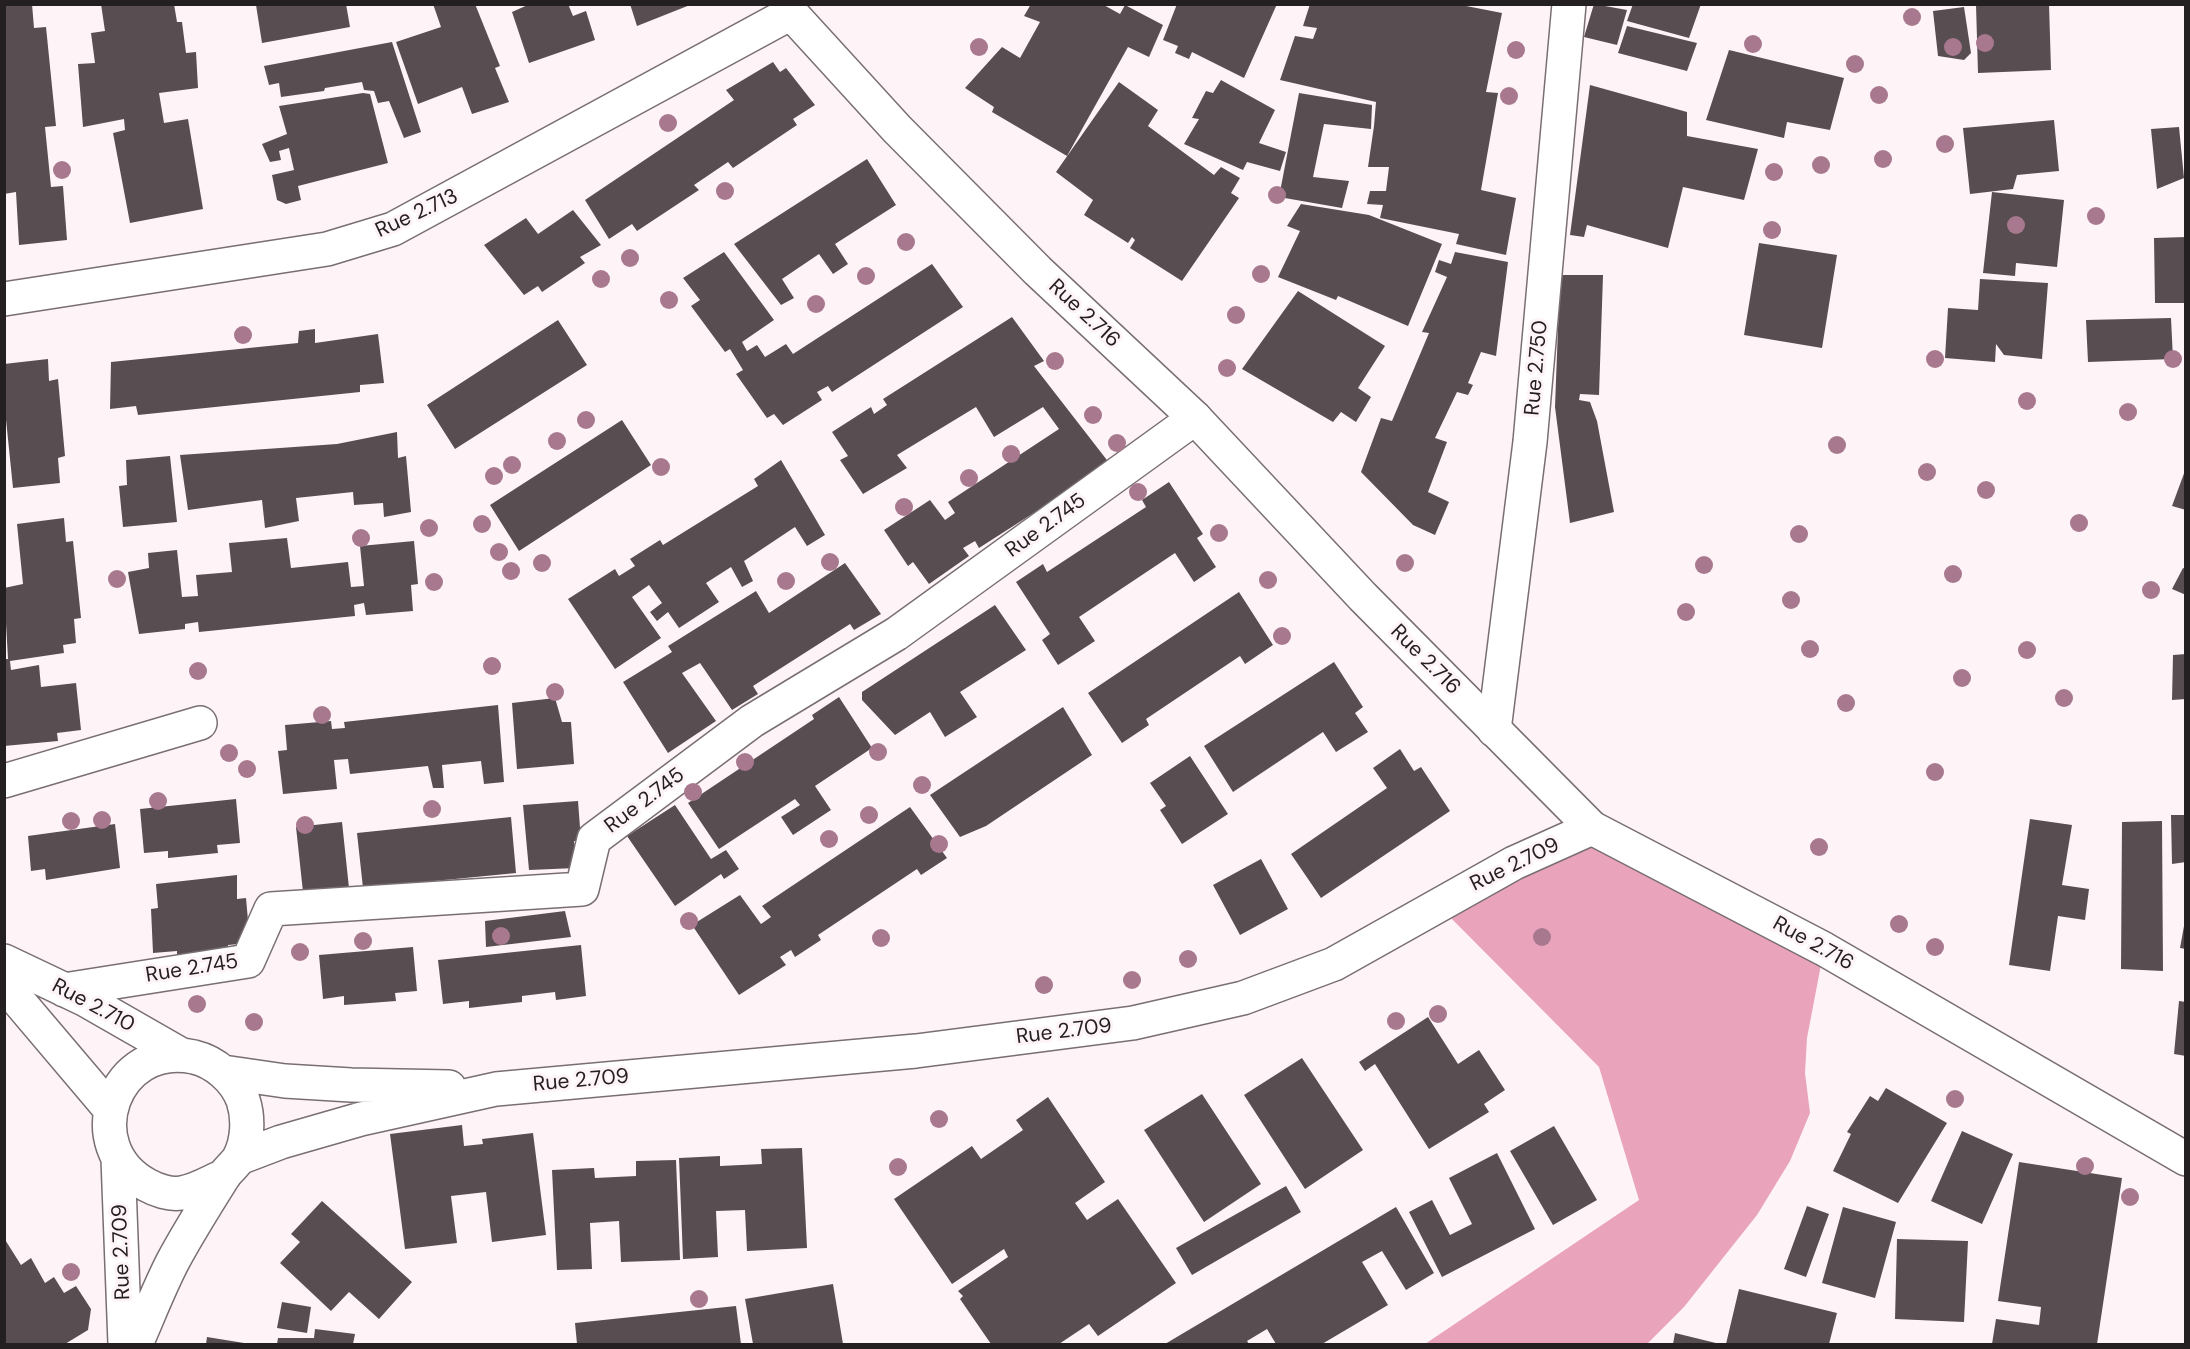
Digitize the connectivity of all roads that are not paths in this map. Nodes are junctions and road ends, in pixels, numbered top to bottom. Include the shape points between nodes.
1 (1569, 4) edge
2 (789, 9) edge
3 (4, 299) edge
4 (1195, 418) junction
5 (201, 723) dead end
6 (1494, 730) junction
7 (4, 781) edge
8 (1592, 828) junction
9 (4, 961) edge
10 (4, 984) edge
11 (63, 990) junction
12 (180, 1054) junction
13 (223, 1072) junction
14 (496, 1089) junction
15 (110, 1109) junction
16 (118, 1159) junction
17 (2186, 1159) edge
18 (219, 1174) junction
19 (125, 1344) edge
20 (136, 1344) edge

1 - 6 street, Rue 2.750 via 1530,442
2 - 3 street, Rue 2.713 via 393,230 327,249
2 - 4 street, Rue 2.716 via 897,129 1038,272
4 - 6 street, Rue 2.716
4 - 11 street, Rue 2.745 via 896,634 752,721 594,839 582,889 271,909 248,961
5 - 7 street
6 - 8 street, Rue 2.716
8 - 14 street, Rue 2.709 via 1514,863 1334,964 1243,998 1133,1023 916,1051
8 - 17 street, Rue 2.716 via 1824,949
9 - 11 street, Rue 2.710
10 - 15 street, Rue 2.710
11 - 12 street, Rue 2.710
12 - 13 street via 203,1059
12 - 15 street via 158,1057 137,1068 119,1086
13 - 14 street, Rue 2.709 via 285,1081
13 - 18 street via 235,1085 246,1111 246,1135
14 - 18 street, Rue 2.709 via 361,1119 281,1142
15 - 16 street via 110,1135
16 - 18 street via 134,1178 157,1190 180,1194
16 - 19 street, Rue 2.709
18 - 20 street, Rue 2.709 via 172,1262

